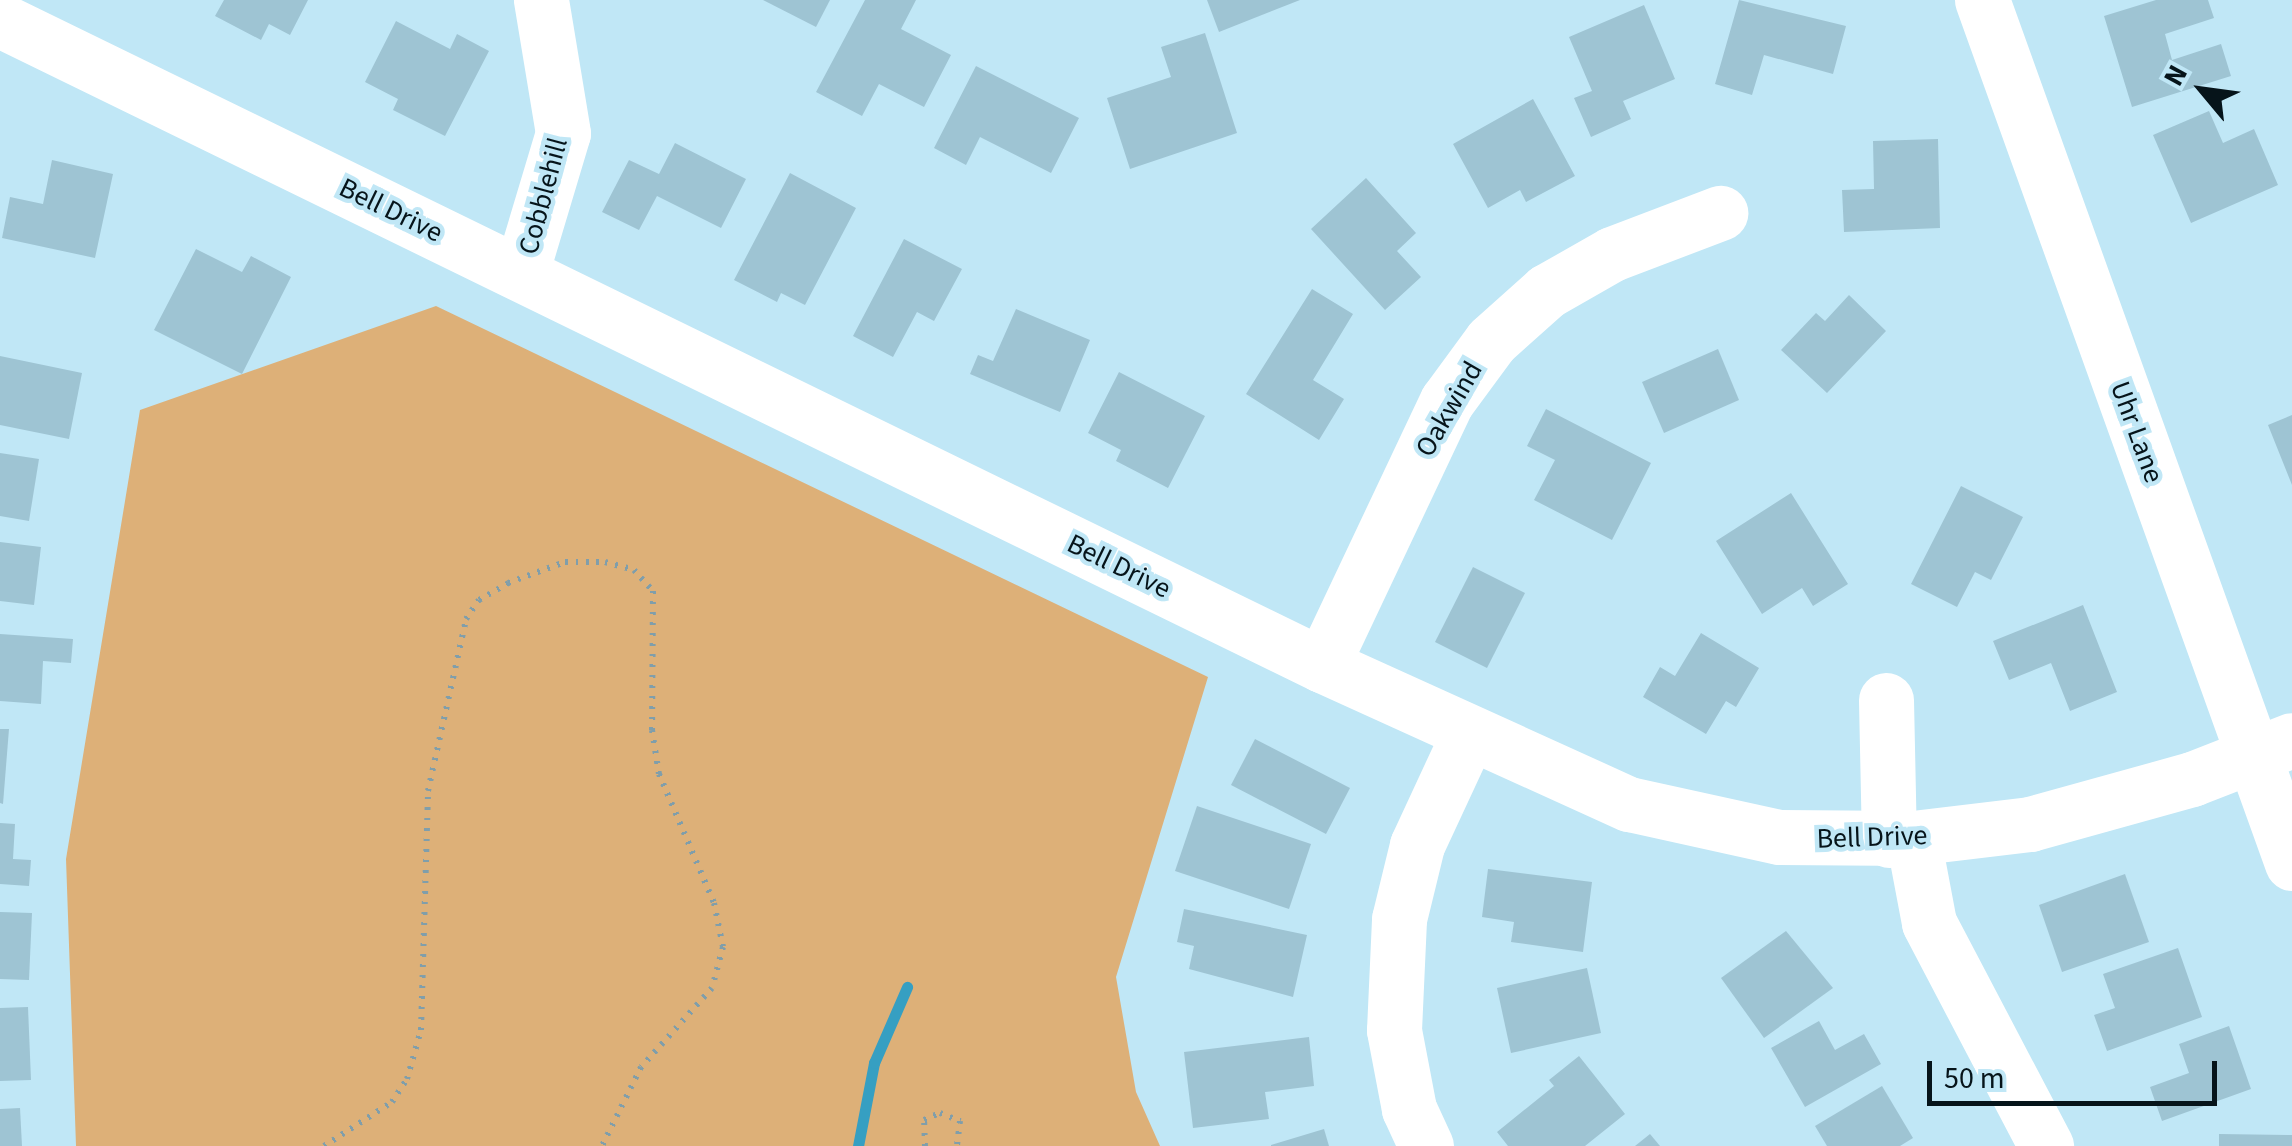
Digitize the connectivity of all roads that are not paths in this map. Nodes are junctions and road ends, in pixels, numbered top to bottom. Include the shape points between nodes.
1 (541, 0) edge
2 (1982, 0) edge
3 (3, 27) edge
4 (1720, 213) dead end
5 (521, 273) junction
6 (1322, 666) junction
7 (1886, 700) dead end
8 (1468, 735) junction
9 (2273, 747) edge
10 (1901, 839) junction
11 (2292, 864) edge
12 (1426, 1146) edge
13 (2046, 1146) edge

1 - 5 street, Cobblehill via 563,132
2 - 9 street, Uhr Lane
3 - 5 street, Bell Drive
4 - 6 street, Oakwind via 1612,254 1547,291 1492,341 1447,401
5 - 6 street, Bell Drive
6 - 8 street, Bell Drive
7 - 10 street
8 - 10 street, Bell Drive via 1629,804 1678,816 1779,837
8 - 12 street via 1417,846 1399,920 1394,1030 1409,1109
9 - 10 street, Bell Drive via 2192,779 2030,824
9 - 11 street, Uhr Lane
10 - 13 street via 1929,922

